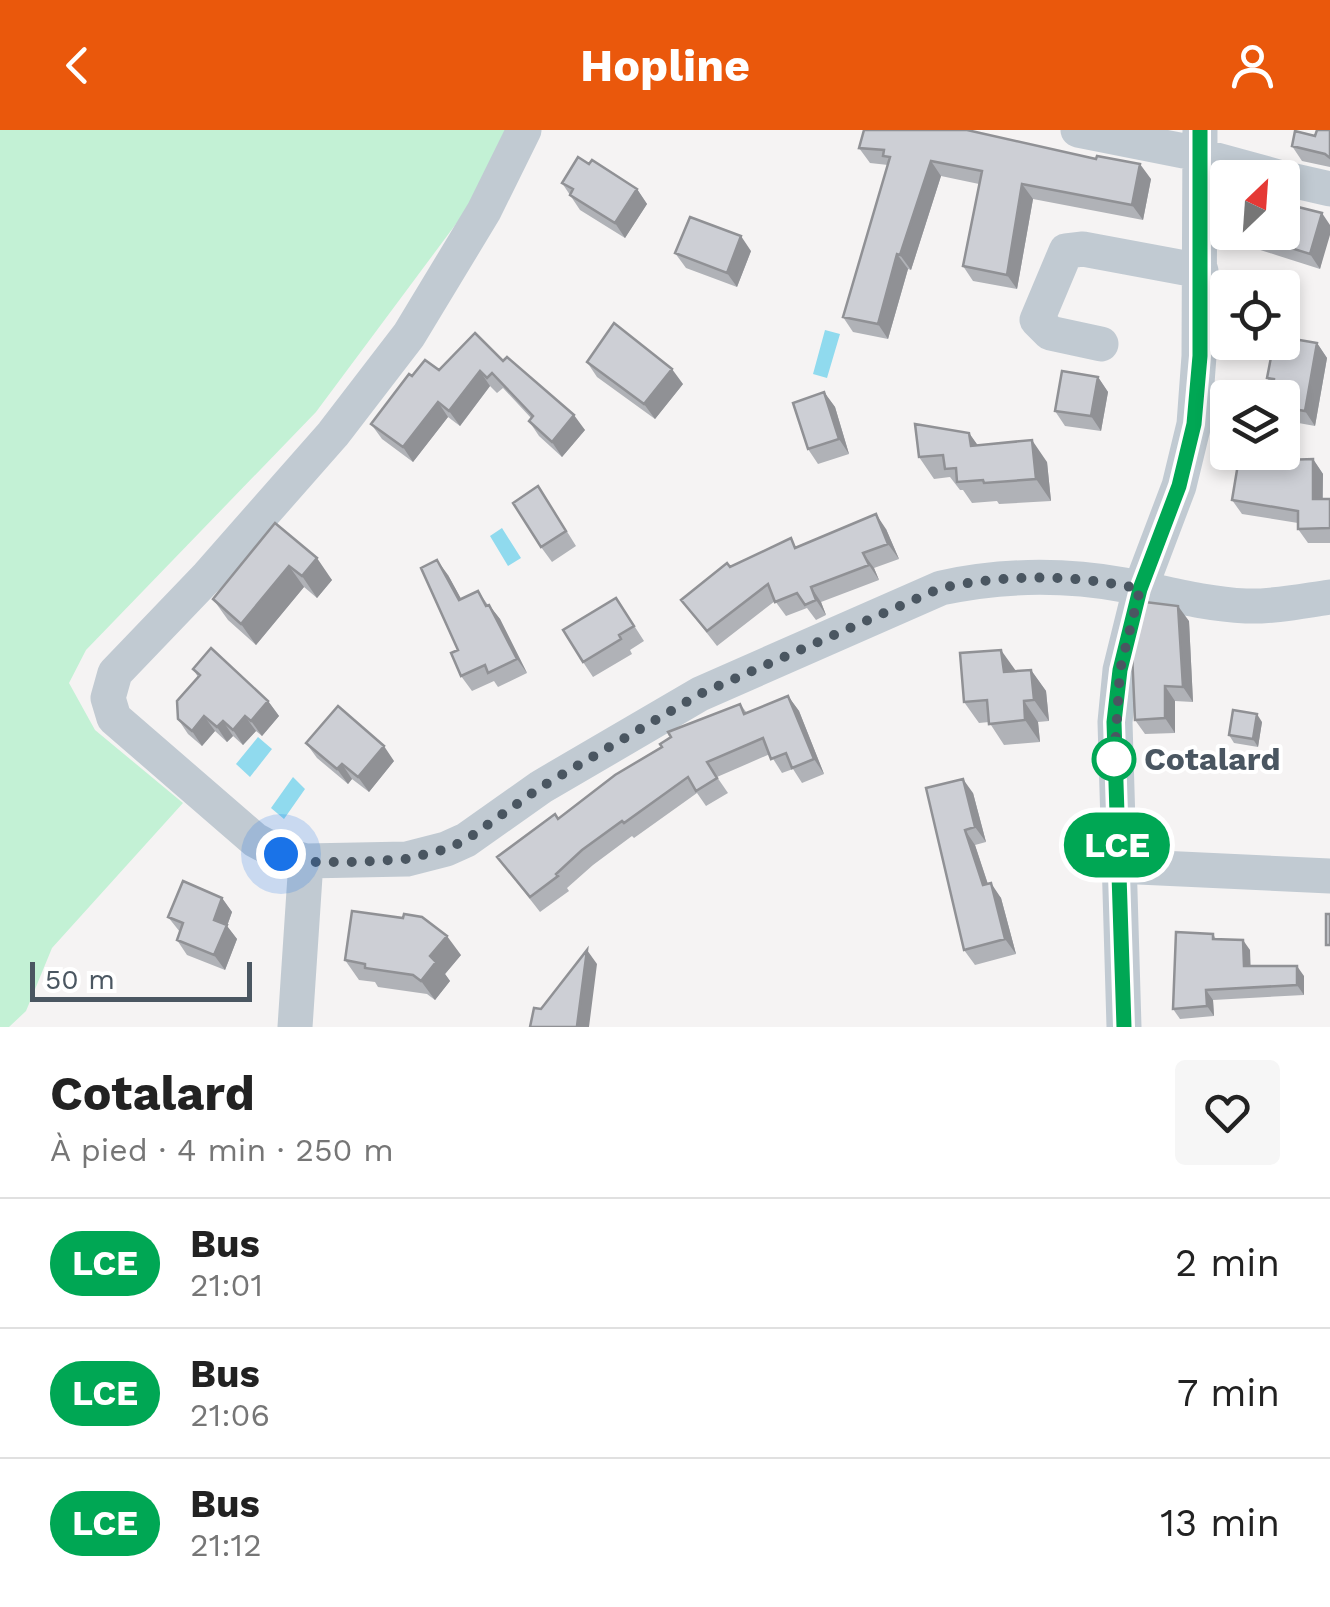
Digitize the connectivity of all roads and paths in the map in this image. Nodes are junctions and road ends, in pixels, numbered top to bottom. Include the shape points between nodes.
1 (524, 130) edge
2 (1078, 130) edge
3 (1200, 143) edge
4 (1240, 160) edge
5 (1300, 182) edge
6 (1330, 189) edge
7 (1201, 270) junction
8 (1100, 344) dead end
9 (1140, 589) junction
10 (1330, 597) edge
11 (306, 862) junction
12 (1117, 866) junction
13 (1330, 876) edge
14 (295, 1027) edge
15 (1124, 1027) edge

1 - 11 street via 484,211 408,334 333,434 115,673 108,698 114,718 256,840
2 - 3 street
3 - 4 street
3 - 7 street
5 - 6 street
7 - 8 street via 1066,250 1037,320 1050,334
7 - 9 street via 1194,424 1179,486
9 - 10 street via 1251,606
9 - 11 street via 1022,576 941,588 700,694 446,849 407,859
9 - 12 street via 1114,722
11 - 14 street
12 - 13 street
12 - 15 street

